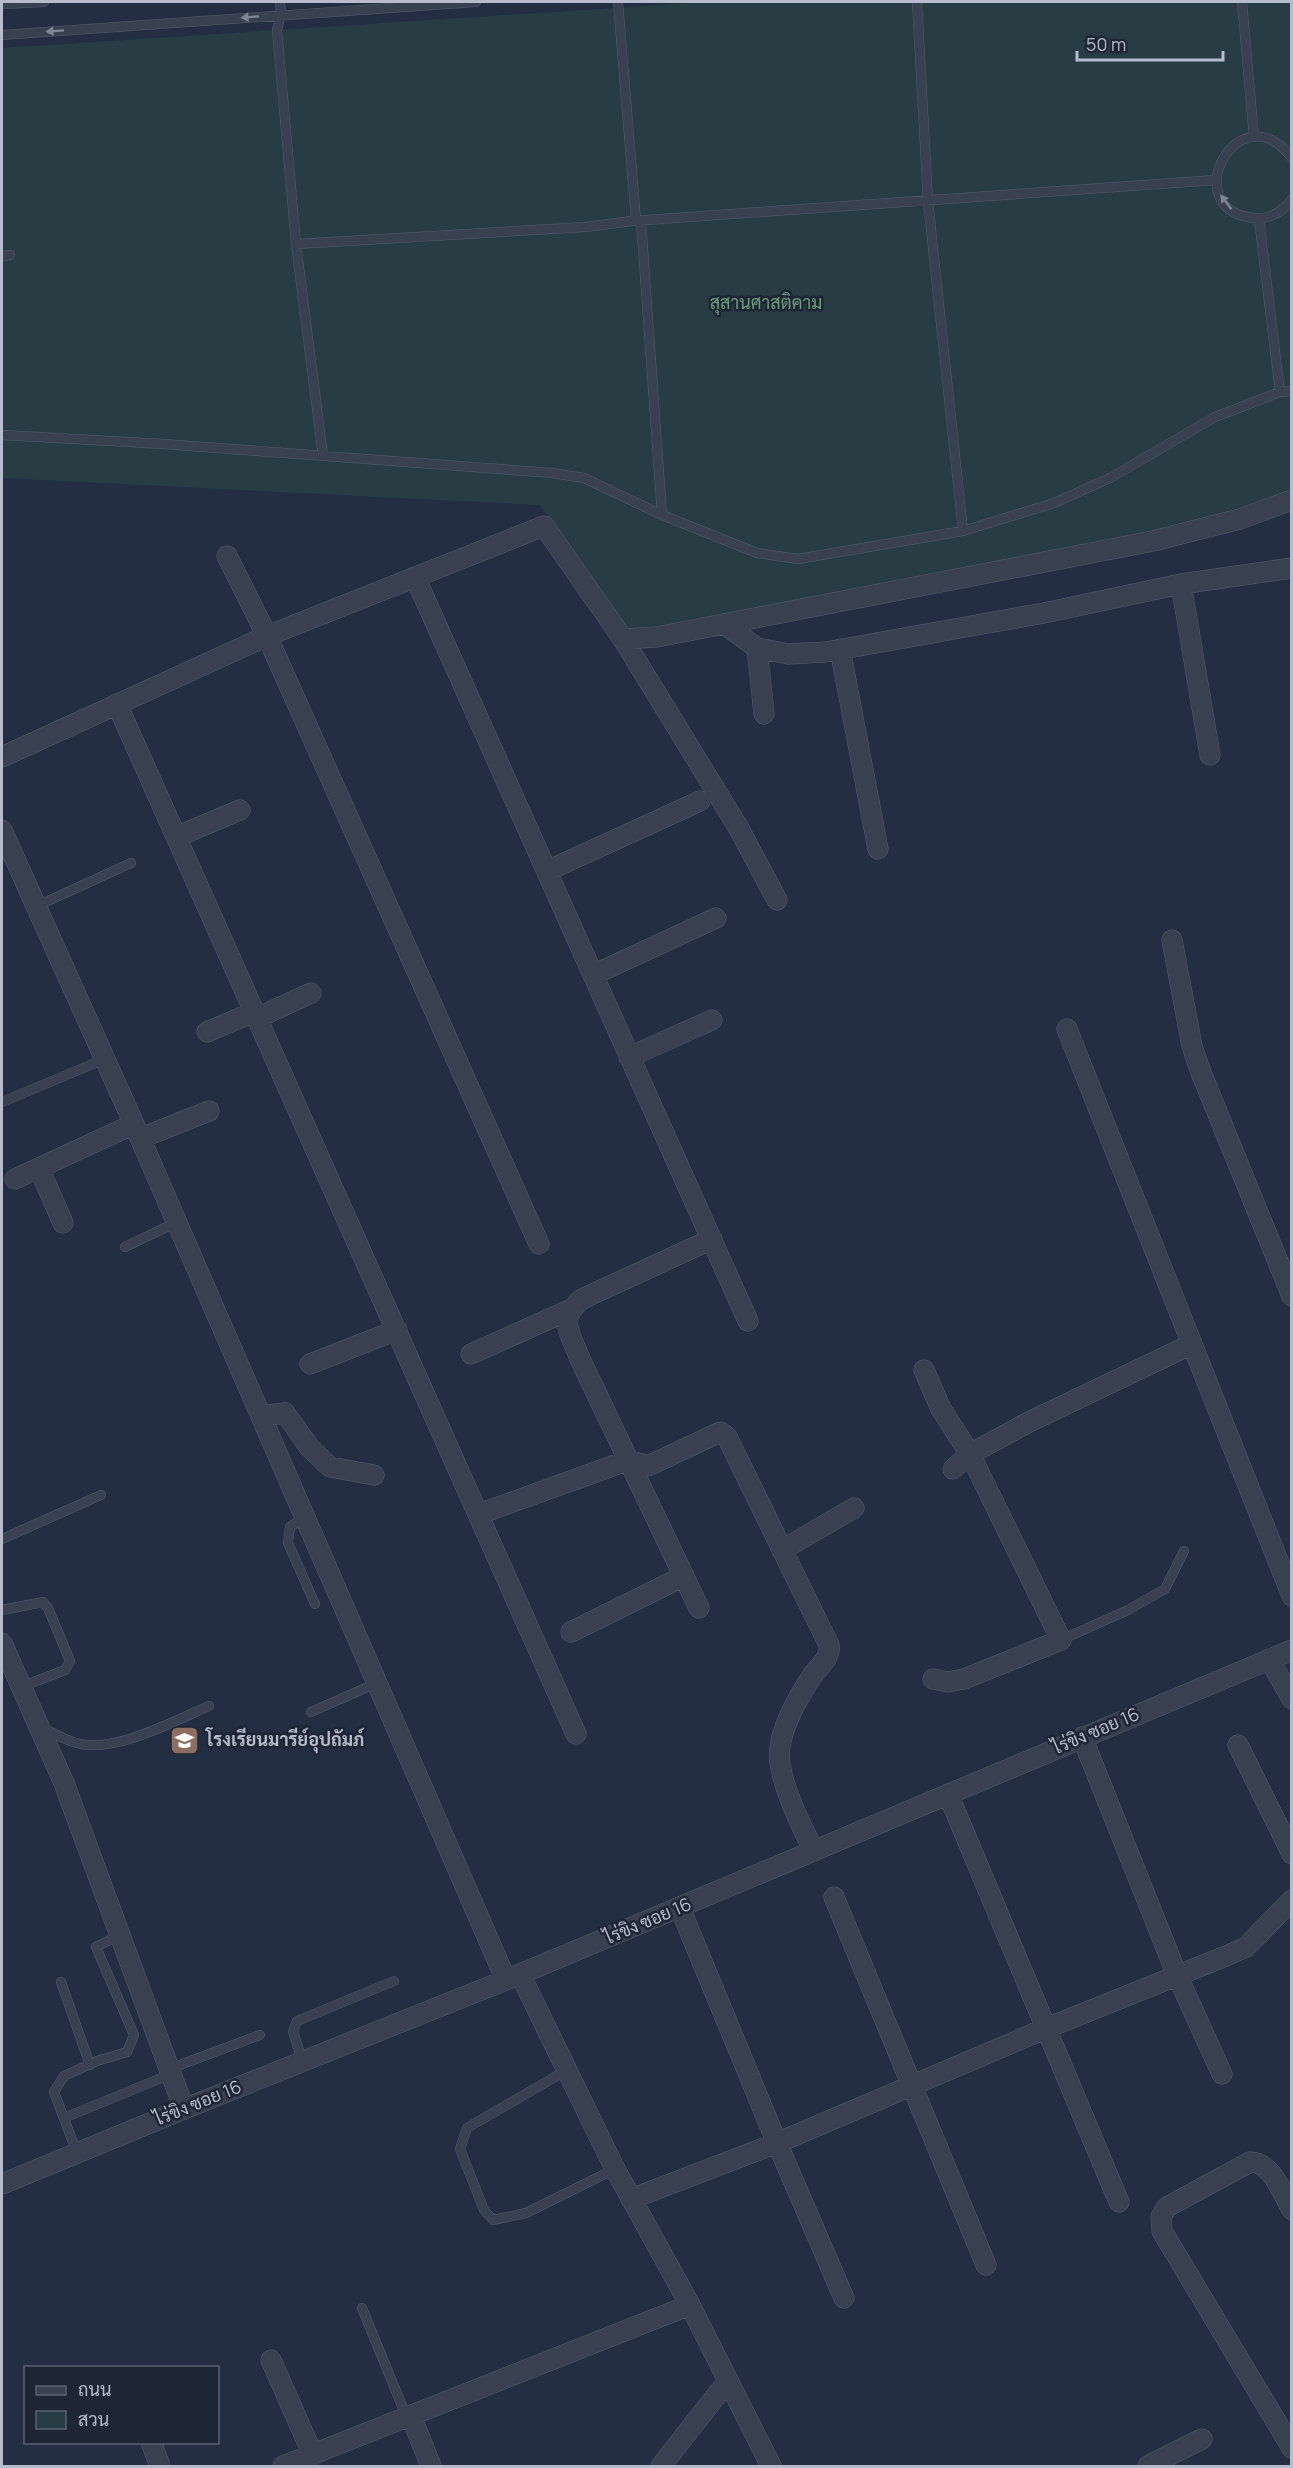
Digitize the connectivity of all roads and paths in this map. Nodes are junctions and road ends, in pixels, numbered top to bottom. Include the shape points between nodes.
1 (44, 2) edge
2 (280, 2) edge
3 (476, 2) edge
4 (618, 2) edge
5 (917, 2) edge
6 (1242, 2) edge
7 (4, 3) edge
8 (281, 14) junction
9 (2, 35) edge
10 (1254, 137) junction
11 (1292, 158) edge
12 (1216, 180) junction
13 (1292, 199) edge
14 (928, 201) junction
15 (1259, 219) junction
16 (639, 221) junction
17 (296, 244) junction
18 (1292, 391) edge
19 (1280, 392) junction
20 (2, 435) edge
21 (323, 456) junction
22 (1292, 500) edge
23 (662, 515) junction
24 (963, 531) junction
25 (227, 556) dead end
26 (1292, 568) edge
27 (415, 577) junction
28 (1181, 584) junction
29 (724, 624) junction
30 (267, 636) junction
31 (623, 639) junction
32 (757, 648) junction
33 (840, 649) junction
34 (117, 704) junction
35 (764, 714) dead end
36 (1210, 755) dead end
37 (2, 757) edge
38 (700, 801) dead end
39 (240, 810) dead end
40 (2, 832) edge
41 (176, 837) junction
42 (878, 849) dead end
43 (130, 864) dead end
44 (547, 871) junction
45 (777, 900) dead end
46 (37, 906) junction
47 (716, 918) dead end
48 (1172, 940) dead end
49 (593, 975) junction
50 (311, 993) dead end
51 (256, 1015) junction
52 (712, 1020) dead end
53 (1067, 1029) dead end
54 (207, 1032) dead end
55 (630, 1057) junction
56 (105, 1059) junction
57 (2, 1102) edge
58 (209, 1112) dead end
59 (138, 1131) junction
60 (39, 1168) junction
61 (15, 1179) dead end
62 (177, 1222) junction
63 (63, 1223) dead end
64 (711, 1239) junction
65 (539, 1244) dead end
66 (125, 1247) dead end
67 (1292, 1296) edge
68 (570, 1310) junction
69 (748, 1321) dead end
70 (397, 1330) junction
71 (1190, 1345) junction
72 (471, 1353) dead end
73 (310, 1364) dead end
74 (924, 1370) dead end
75 (261, 1416) junction
76 (970, 1454) junction
77 (629, 1460) junction
78 (953, 1469) dead end
79 (374, 1474) dead end
80 (102, 1495) dead end
81 (854, 1508) dead end
82 (479, 1514) junction
83 (305, 1517) junction
84 (2, 1539) edge
85 (782, 1550) junction
86 (1185, 1551) dead end
87 (684, 1576) junction
88 (1292, 1596) edge
89 (315, 1604) dead end
90 (699, 1608) dead end
91 (2, 1610) edge
92 (571, 1632) dead end
93 (1061, 1640) junction
94 (2, 1642) edge
95 (1292, 1650) edge
96 (1269, 1659) junction
97 (933, 1679) dead end
98 (378, 1683) junction
99 (21, 1687) junction
100 (1292, 1699) edge
101 (209, 1706) dead end
102 (311, 1712) dead end
103 (39, 1727) junction
104 (576, 1734) dead end
105 (1082, 1737) junction
106 (1238, 1745) dead end
107 (948, 1794) junction
108 (813, 1851) junction
109 (1292, 1854) edge
110 (834, 1897) dead end
111 (1292, 1900) edge
112 (680, 1908) junction
113 (120, 1935) junction
114 (1177, 1975) junction
115 (513, 1977) junction
116 (394, 1981) dead end
117 (61, 1982) dead end
118 (1047, 2028) junction
119 (260, 2035) dead end
120 (302, 2061) junction
121 (90, 2065) junction
122 (567, 2070) junction
123 (170, 2071) junction
124 (1222, 2074) dead end
125 (911, 2086) junction
126 (184, 2109) junction
127 (63, 2118) junction
128 (777, 2143) junction
129 (77, 2153) junction
130 (615, 2169) junction
131 (2, 2184) edge
132 (631, 2199) junction
133 (1119, 2202) dead end
134 (1292, 2210) edge
135 (986, 2265) dead end
136 (844, 2298) dead end
137 (690, 2306) junction
138 (362, 2308) dead end
139 (271, 2360) dead end
140 (727, 2382) junction
141 (409, 2417) junction
142 (1202, 2439) dead end
143 (152, 2444) edge
144 (1292, 2448) edge
145 (307, 2460) edge
146 (160, 2466) edge
147 (283, 2466) edge
148 (430, 2466) edge
149 (661, 2466) edge
150 (771, 2466) edge
151 (1148, 2466) edge

1 - 7 lane
2 - 8 lane
3 - 8 lane
4 - 16 lane
5 - 14 lane
6 - 10 lane
8 -> 9 lane
8 - 17 lane via 277,30
10 - 11 lane via 1276,144
10 - 12 lane via 1223,155
12 - 14 lane
15 -> 12 lane via 1243,217 1229,209
13 - 15 lane via 1273,216
14 - 16 lane
14 - 24 lane
15 - 19 lane
16 - 17 lane
16 - 23 lane
17 - 21 lane
18 - 19 lane
19 - 24 lane via 1215,417 1110,478 1054,503
20 - 21 lane
21 - 23 lane via 584,478
22 - 29 street via 1240,519 1153,541
23 - 24 lane via 757,553 798,559
25 - 30 street
26 - 28 street
27 - 30 street
27 - 31 street via 544,526
27 - 44 street
28 - 33 street
28 - 36 street
29 - 31 street via 657,637
29 - 32 street
30 - 34 street
30 - 65 street
31 - 45 street via 738,827
32 - 33 street via 788,654
32 - 35 street
33 - 42 street
34 - 37 street
34 - 41 street
38 - 44 street
39 - 41 street
40 - 46 street
41 - 51 street
43 - 46 lane
44 - 49 street
46 - 56 street
47 - 49 street
48 - 67 street via 1200,1070
49 - 55 street
50 - 51 street
51 - 54 street
51 - 70 street
52 - 55 street
53 - 71 street
55 - 64 street
56 - 57 lane
56 - 59 street
58 - 59 street
59 - 60 street
59 - 62 street
60 - 61 street
60 - 63 street
62 - 66 lane
62 - 75 street
64 - 68 street via 582,1299
64 - 69 street
68 - 72 street
68 - 77 street via 566,1324
70 - 73 street
70 - 82 street
71 - 76 street
71 - 88 street
74 - 76 street
75 - 79 street via 285,1413 310,1448 330,1467
75 - 83 street
76 - 78 street
76 - 93 street
77 - 82 street
77 - 85 street via 648,1466 722,1432
77 - 87 street
80 - 84 lane
81 - 85 street
82 - 104 street
83 - 89 lane via 290,1527 288,1544
83 - 98 street
85 - 108 street via 830,1651 791,1714 779,1751 792,1807
86 - 93 lane via 1165,1588 1128,1610
87 - 90 street
87 - 92 street
91 - 99 lane via 43,1602 70,1661 65,1670
93 - 97 street via 964,1679
94 - 99 street
95 - 96 street, ไร่ขิง ซอย 16
96 - 100 street
96 - 105 street, ไร่ขิง ซอย 16
98 - 102 lane
98 - 115 street
99 - 103 street
101 - 103 lane via 132,1738 93,1745 77,1743
103 - 113 street
105 - 107 street, ไร่ขิง ซอย 16
105 - 114 street
106 - 109 street
107 - 108 street, ไร่ขิง ซอย 16
107 - 118 street
108 - 112 street, ไร่ขิง ซอย 16
110 - 125 street
111 - 114 street via 1246,1947
112 - 115 street, ไร่ขิง ซอย 16
112 - 128 street
113 - 121 lane via 96,1947 134,2036 127,2052
113 - 123 street
114 - 118 street
114 - 124 street
115 - 120 street, ไร่ขิง ซอย 16
115 - 122 street
116 - 120 lane via 297,2021 293,2031
117 - 121 lane
118 - 125 street
118 - 133 street
119 - 123 lane
120 - 126 street, ไร่ขิง ซอย 16
121 - 127 lane via 64,2076 54,2092
122 - 130 street
122 - 130 lane via 467,2128 460,2149 484,2210 493,2220 526,2213
123 - 126 street
123 - 127 lane
125 - 128 street
125 - 135 street
126 - 129 street, ไร่ขิง ซอย 16
127 - 129 lane
128 - 132 street
128 - 136 street
129 - 131 street, ไร่ขิง ซอย 16
130 - 132 street
132 - 137 street
134 - 144 street via 1267,2167 1250,2162 1167,2207 1161,2217 1162,2231
137 - 140 street
137 - 141 street
138 - 141 lane
139 - 145 street
140 - 149 street
140 - 150 street
141 - 145 street
141 - 148 street
142 - 151 street
143 - 146 street
145 - 147 street

